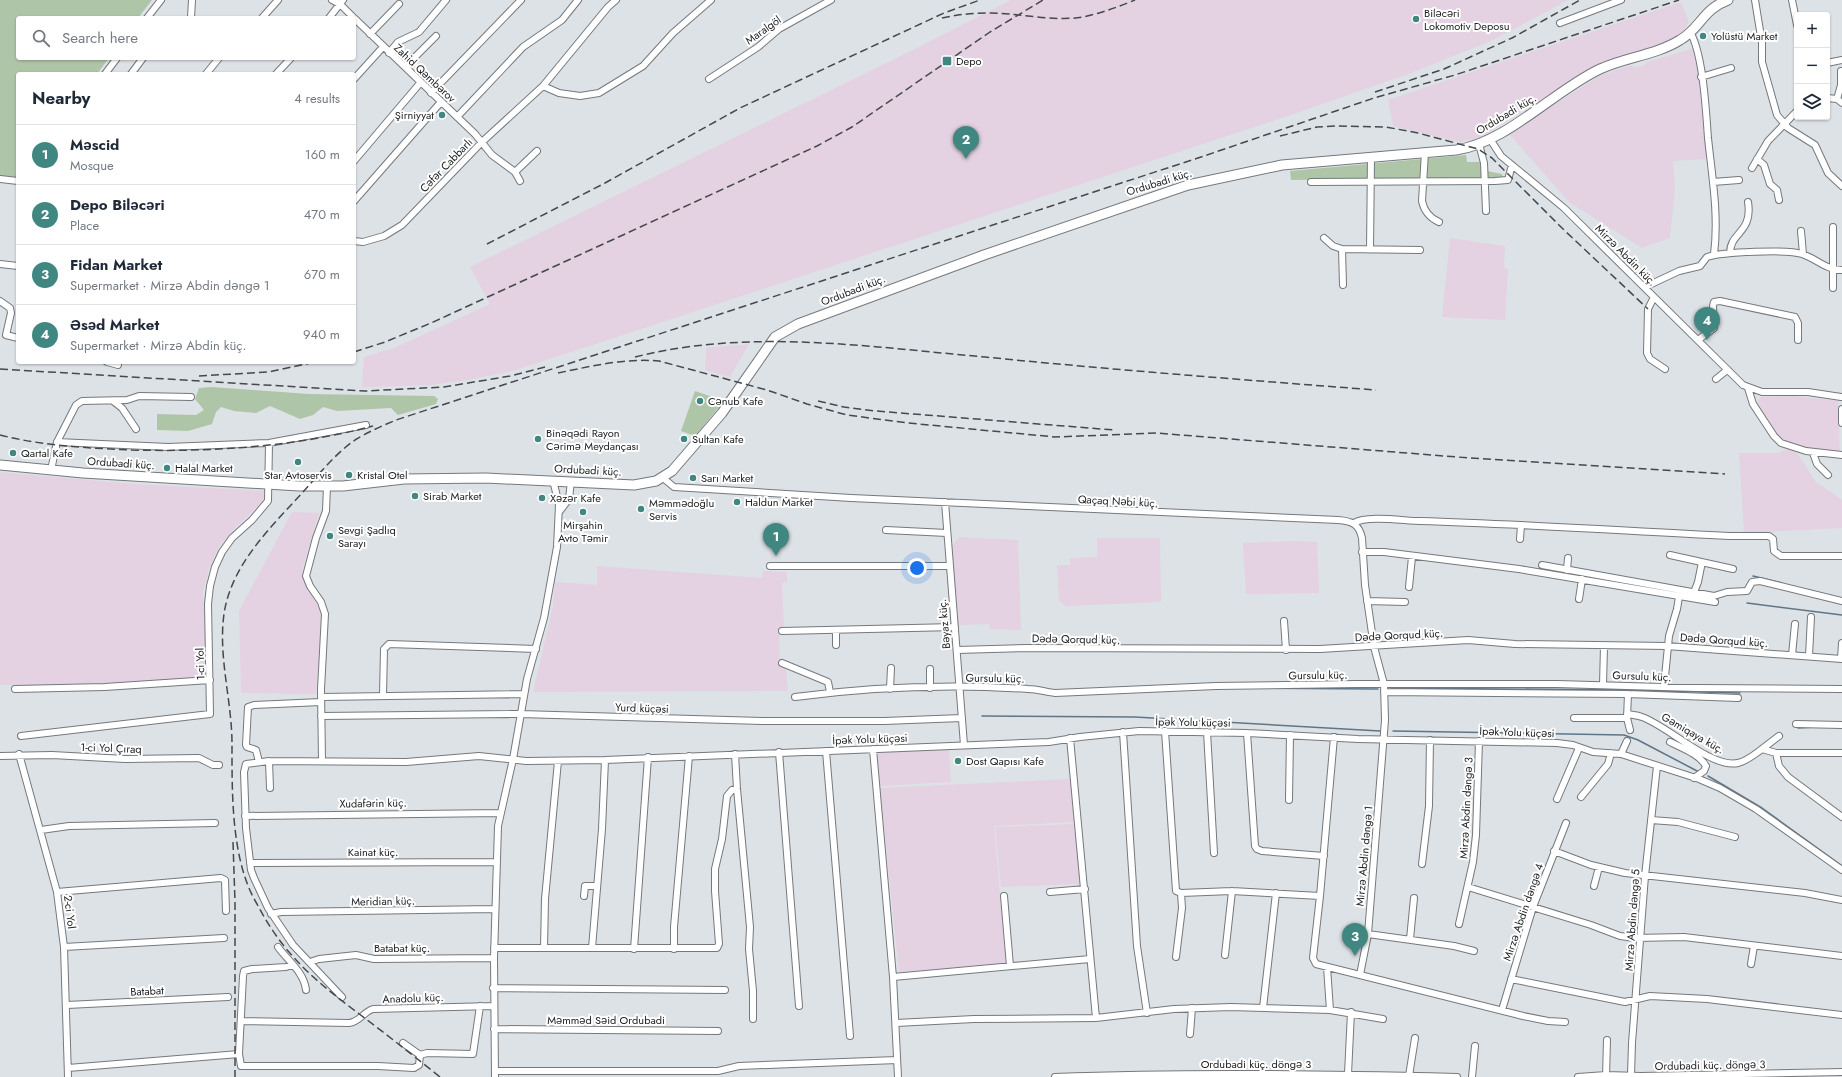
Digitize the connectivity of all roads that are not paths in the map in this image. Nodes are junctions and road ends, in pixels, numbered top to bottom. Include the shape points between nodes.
1 (161, 0) edge
2 (192, 0) edge
3 (278, 0) edge
4 (332, 0) edge
5 (446, 0) edge
6 (521, 0) edge
7 (578, 0) edge
8 (616, 0) edge
9 (711, 0) edge
10 (831, 0) edge
11 (1621, 0) edge
12 (1728, 0) edge
13 (1755, 0) edge
14 (1792, 0) edge
15 (342, 3) edge
16 (399, 4) dead end
17 (1794, 12) edge
18 (149, 16) edge
19 (191, 16) edge
20 (264, 16) edge
21 (331, 16) edge
22 (352, 16) edge
23 (356, 20) edge
24 (1560, 23) dead end
25 (1690, 32) junction
26 (370, 34) junction
27 (436, 36) dead end
28 (383, 47) junction
29 (389, 53) junction
30 (116, 60) edge
31 (142, 60) edge
32 (217, 60) edge
33 (289, 60) edge
34 (1842, 60) edge
35 (1830, 62) edge
36 (405, 67) junction
37 (1731, 68) dead end
38 (1841, 71) dead end
39 (106, 72) edge
40 (132, 72) edge
41 (208, 72) edge
42 (278, 72) edge
43 (356, 77) edge
44 (1701, 77) junction
45 (709, 79) dead end
46 (421, 82) junction
47 (543, 86) junction
48 (431, 92) junction
49 (1839, 101) edge
50 (441, 102) junction
51 (1794, 115) edge
52 (457, 117) junction
53 (1784, 125) junction
54 (1490, 139) junction
55 (482, 142) junction
56 (1479, 144) junction
57 (537, 151) dead end
58 (1425, 152) junction
59 (1371, 157) junction
60 (356, 159) edge
61 (1757, 159) junction
62 (1512, 165) junction
63 (1752, 168) dead end
64 (515, 172) junction
65 (0, 179) edge
66 (1739, 180) dead end
67 (16, 181) edge
68 (520, 181) dead end
69 (1370, 181) junction
70 (1422, 181) junction
71 (1485, 181) junction
72 (1311, 182) dead end
73 (1713, 182) junction
74 (1842, 186) edge
75 (356, 198) edge
76 (1779, 200) dead end
77 (1748, 202) dead end
78 (1486, 211) dead end
79 (1439, 222) dead end
80 (1832, 228) dead end
81 (1801, 231) dead end
82 (1324, 238) dead end
83 (356, 241) edge
84 (1342, 249) junction
85 (1370, 250) junction
86 (1420, 250) dead end
87 (1730, 252) junction
88 (1714, 254) junction
89 (1803, 254) junction
90 (0, 264) edge
91 (16, 266) edge
92 (1832, 270) junction
93 (1842, 270) edge
94 (1343, 285) dead end
95 (1645, 287) junction
96 (1833, 288) dead end
97 (1654, 297) junction
98 (0, 301) edge
99 (16, 338) edge
100 (1698, 340) junction
101 (1798, 340) dead end
102 (114, 364) edge
103 (118, 365) dead end
104 (1665, 369) dead end
105 (1726, 371) junction
106 (1716, 379) dead end
107 (1748, 388) junction
108 (190, 397) dead end
109 (1842, 397) edge
110 (113, 401) junction
111 (1842, 409) edge
112 (1842, 423) edge
113 (366, 425) dead end
114 (136, 429) dead end
115 (57, 442) junction
116 (270, 443) junction
117 (1813, 453) junction
118 (1842, 455) edge
119 (0, 465) edge
120 (51, 470) junction
121 (1828, 475) dead end
122 (663, 478) junction
123 (553, 480) junction
124 (571, 481) junction
125 (270, 485) junction
126 (327, 486) junction
127 (945, 502) junction
128 (559, 512) junction
129 (1354, 523) junction
130 (1521, 525) junction
131 (886, 530) dead end
132 (947, 533) junction
133 (1520, 539) dead end
134 (1362, 552) junction
135 (1670, 554) dead end
136 (1412, 556) junction
137 (1842, 556) edge
138 (1568, 558) dead end
139 (1702, 562) junction
140 (1542, 565) dead end
141 (770, 566) dead end
142 (949, 566) junction
143 (1733, 569) dead end
144 (1567, 570) junction
145 (1582, 579) junction
146 (1409, 587) dead end
147 (1692, 595) junction
148 (1679, 597) junction
149 (1579, 599) dead end
150 (1367, 601) junction
151 (1842, 601) edge
152 (1405, 602) dead end
153 (1715, 602) dead end
154 (1811, 617) dead end
155 (1284, 621) dead end
156 (1794, 624) dead end
157 (955, 627) junction
158 (836, 630) junction
159 (782, 632) dead end
160 (1842, 643) edge
161 (836, 645) dead end
162 (1604, 646) junction
163 (1667, 646) junction
164 (1374, 647) junction
165 (536, 649) junction
166 (957, 650) junction
167 (1286, 650) junction
168 (1792, 655) junction
169 (1809, 656) junction
170 (1842, 659) edge
171 (782, 663) dead end
172 (890, 668) dead end
173 (930, 669) dead end
174 (210, 680) junction
175 (1384, 684) junction
176 (1603, 685) junction
177 (961, 687) junction
178 (1664, 687) junction
179 (930, 688) junction
180 (15, 689) dead end
181 (890, 689) junction
182 (1842, 689) edge
183 (830, 692) junction
184 (1384, 692) junction
185 (524, 694) junction
186 (1628, 694) junction
187 (383, 695) junction
188 (795, 696) dead end
189 (1738, 698) dead end
190 (321, 700) junction
191 (520, 714) junction
192 (321, 716) junction
193 (1627, 716) junction
194 (962, 718) junction
195 (1574, 718) dead end
196 (1796, 724) dead end
197 (1842, 725) edge
198 (1630, 730) dead end
199 (1165, 731) junction
200 (1123, 732) junction
201 (1207, 732) junction
202 (1247, 733) junction
203 (1290, 735) junction
204 (21, 736) dead end
205 (1779, 736) dead end
206 (1334, 737) junction
207 (1070, 738) junction
208 (1384, 739) junction
209 (1430, 740) junction
210 (1479, 741) junction
211 (1627, 742) dead end
212 (1670, 742) dead end
213 (964, 744) junction
214 (1579, 748) junction
215 (873, 749) junction
216 (1762, 749) junction
217 (826, 751) junction
218 (779, 752) junction
219 (1611, 753) junction
220 (1776, 753) junction
221 (1842, 753) edge
222 (19, 754) junction
223 (735, 754) junction
224 (1621, 754) junction
225 (0, 756) edge
226 (689, 756) junction
227 (648, 757) junction
228 (513, 759) junction
229 (605, 760) junction
230 (269, 761) junction
231 (322, 761) junction
232 (558, 761) junction
233 (259, 762) junction
234 (220, 765) dead end
235 (1657, 766) junction
236 (1694, 778) junction
237 (270, 788) dead end
238 (737, 788) junction
239 (1581, 797) dead end
240 (1557, 799) dead end
241 (1289, 800) dead end
242 (500, 813) junction
243 (245, 816) junction
244 (1842, 817) edge
245 (1651, 820) junction
246 (215, 823) dead end
247 (1566, 823) dead end
248 (41, 830) junction
249 (1735, 837) dead end
250 (1554, 851) junction
251 (1214, 852) dead end
252 (1324, 856) junction
253 (496, 862) junction
254 (250, 863) junction
255 (1422, 864) dead end
256 (1599, 867) junction
257 (1842, 870) edge
258 (1645, 876) junction
259 (596, 886) junction
260 (1594, 886) dead end
261 (1468, 887) junction
262 (1085, 888) junction
263 (1232, 891) junction
264 (57, 892) junction
265 (1050, 892) dead end
266 (1182, 893) junction
267 (1276, 893) junction
268 (584, 896) dead end
269 (1004, 896) dead end
270 (1320, 896) junction
271 (1414, 898) dead end
272 (1842, 900) edge
273 (1533, 907) junction
274 (494, 910) junction
275 (226, 911) dead end
276 (271, 914) junction
277 (1460, 924) dead end
278 (1368, 934) junction
279 (224, 938) dead end
280 (1641, 938) junction
281 (1410, 939) junction
282 (1754, 946) junction
283 (64, 947) junction
284 (278, 947) dead end
285 (494, 948) junction
286 (544, 948) junction
287 (592, 948) junction
288 (634, 948) junction
289 (674, 949) junction
290 (1474, 951) dead end
291 (1225, 955) dead end
292 (1842, 956) edge
293 (1176, 957) dead end
294 (494, 958) junction
295 (1090, 959) junction
296 (310, 962) junction
297 (1751, 964) dead end
298 (292, 965) junction
299 (1010, 966) junction
300 (1327, 967) junction
301 (1360, 975) junction
302 (893, 977) junction
303 (1511, 979) junction
304 (494, 988) junction
305 (306, 990) dead end
306 (725, 990) dead end
307 (228, 997) dead end
308 (342, 997) dead end
309 (1636, 1000) junction
310 (66, 1005) junction
311 (480, 1006) junction
312 (494, 1006) junction
313 (799, 1006) dead end
314 (1192, 1008) junction
315 (1263, 1008) junction
316 (1330, 1010) junction
317 (1502, 1010) junction
318 (1351, 1012) junction
319 (1147, 1013) junction
320 (1842, 1015) edge
321 (1096, 1018) junction
322 (753, 1019) dead end
323 (1383, 1019) dead end
324 (242, 1021) junction
325 (1566, 1022) dead end
326 (896, 1023) junction
327 (494, 1029) junction
328 (718, 1031) dead end
329 (1190, 1034) dead end
330 (850, 1036) dead end
331 (1415, 1038) dead end
332 (1607, 1040) dead end
333 (403, 1042) dead end
334 (1475, 1046) dead end
335 (239, 1054) junction
336 (420, 1055) junction
337 (897, 1060) junction
338 (68, 1068) junction
339 (1842, 1072) edge
340 (495, 1074) edge
341 (1348, 1074) junction
342 (1631, 1075) junction
343 (1410, 1076) junction
344 (1606, 1076) edge
345 (68, 1077) edge
346 (898, 1077) edge
347 (1055, 1077) edge
348 (1457, 1077) edge
349 (1472, 1077) edge
350 (1578, 1077) edge
351 (1641, 1077) edge

1 - 18 street
2 - 19 street
3 - 20 street
4 - 15 street, Zahid Qəmbərov
5 - 29 street via 419,32 398,42
6 - 48 street
7 - 52 street via 562,20 523,47
8 - 47 street, Cəfər Cabbarlı
9 - 47 street via 673,33 642,66 598,93 580,96 559,93
10 - 45 street, Maralgöl via 779,29 758,47
11 - 24 street
12 - 25 main road, Ordubadi küç. via 1707,12
13 - 53 street via 1762,43 1762,62 1774,107
14 - 17 street
15 - 21 street
15 - 22 street, Zahid Qəmbərov
16 - 26 street
23 - 26 street, Zahid Qəmbərov
25 - 44 street via 1697,50
25 - 54 main road, Ordubadi küç. via 1669,46 1600,69
26 - 28 street, Zahid Qəmbərov
27 - 36 street
28 - 29 street, Zahid Qəmbərov
28 - 43 street
29 - 36 street, Zahid Qəmbərov
30 - 39 street
31 - 40 street
32 - 41 street
33 - 42 street
34 - 35 street
36 - 46 street, Zahid Qəmbərov
37 - 44 street
38 - 49 street
44 - 73 street
46 - 48 street, Zahid Qəmbərov
46 - 60 street
47 - 55 street, Cəfər Cabbarlı
48 - 50 street, Zahid Qəmbərov
50 - 52 street, Zahid Qəmbərov
50 - 75 street
51 - 53 street
52 - 55 street, Zahid Qəmbərov
53 - 61 street via 1768,141
53 - 74 street via 1815,144 1829,175
54 - 56 main road, Ordubadi küç.
54 - 62 street, Mirzə Abdin küç. via 1501,156
55 - 64 street, Zahid Qəmbərov via 496,158
55 - 83 street, Cəfər Cabbarlı via 402,225 384,236 363,242
56 - 58 main road, Ordubadi küç. via 1463,149
56 - 71 street
57 - 64 street
58 - 59 main road, Ordubadi küç.
58 - 70 street
59 - 69 street
59 - 122 main road, Ordubadi küç. via 1282,165 1175,189 915,279 798,324 775,337 722,413 684,460
61 - 63 street
61 - 76 street via 1764,165 1770,184 1777,190
62 - 71 street via 1508,180
62 - 95 street, Mirzə Abdin küç. via 1564,208
64 - 68 street
65 - 67 street
66 - 73 street
69 - 70 street
69 - 72 street
69 - 85 street
70 - 71 street
70 - 79 street via 1423,206 1430,216
71 - 78 street
73 - 88 street via 1716,222
77 - 87 street via 1750,216 1732,242
80 - 92 street
81 - 89 street
82 - 84 street via 1333,246
84 - 85 street
84 - 94 street
85 - 86 street
87 - 88 street
87 - 89 street
88 - 95 street via 1705,258 1700,266 1672,273
89 - 92 street
90 - 91 street
92 - 93 street
92 - 96 street
95 - 97 street, Mirzə Abdin küç.
97 - 100 street, Mirzə Abdin küç.
97 - 104 street via 1648,309 1647,353 1650,359
98 - 99 street via 10,308 11,313 6,335
100 - 101 street via 1714,328 1713,306 1714,302 1720,301 1795,317 1798,323
100 - 105 street, Mirzə Abdin küç.
102 - 103 street
105 - 106 street
105 - 107 street, Mirzə Abdin küç.
107 - 109 street, Mirzə Abdin küç. via 1762,392 1808,392
107 - 117 street via 1753,404 1778,440 1786,446
108 - 110 street via 139,396
110 - 114 street via 122,408
110 - 115 street via 82,401 76,405
111 - 112 street
113 - 116 street
115 - 116 street via 168,447
115 - 120 street
116 - 125 street, 1-ci Yol
117 - 118 street
117 - 121 street via 1817,464
119 - 120 main road, Ordubadi küç.
120 - 125 main road, Ordubadi küç.
122 - 124 main road, Ordubadi küç. via 634,485
122 - 127 street, Qaçaq Nəbi küç. via 674,487
123 - 124 main road, Ordubadi küç.
123 - 126 main road, Ordubadi küç. via 424,479
123 - 128 street via 559,499
124 - 128 street via 569,499
125 - 126 main road, Ordubadi küç.
125 - 174 street, 1-ci Yol via 265,506 227,545 215,566 208,604
126 - 190 street via 326,511 306,576 325,614
127 - 129 street, Qaçaq Nəbi küç. via 1338,520
127 - 132 street, Bəyaz küç.
128 - 165 street via 551,580
129 - 130 street, Qaçaq Nəbi küç. via 1370,520
129 - 134 street via 1361,533
130 - 133 street
130 - 137 street, Qaçaq Nəbi küç. via 1769,536 1772,538 1774,551 1781,556
131 - 132 street
132 - 142 street, Bəyaz küç.
134 - 136 street
134 - 150 street
135 - 139 street
136 - 145 street
136 - 146 street
138 - 144 street
139 - 143 street
139 - 147 street
140 - 144 street
141 - 142 street
142 - 157 street, Bəyaz küç.
144 - 147 street
145 - 148 street
145 - 149 street
147 - 148 street
147 - 151 street via 1714,596 1727,592 1744,592 1752,582 1760,580
147 - 153 street
148 - 163 street
150 - 152 street
150 - 164 street
154 - 169 street
155 - 167 street
156 - 168 street
157 - 158 street
157 - 166 street, Bəyaz küç.
158 - 159 street
158 - 161 street
160 - 170 street
162 - 163 street, Dədə Qorqud küç.
162 - 164 street, Dədə Qorqud küç. via 1468,640
162 - 176 street
163 - 168 street, Dədə Qorqud küç.
163 - 178 street
164 - 167 street, Dədə Qorqud küç.
164 - 175 street
165 - 185 street
165 - 187 street via 389,644 384,649
166 - 167 street, Dədə Qorqud küç.
166 - 177 street, Bəyaz küç.
168 - 169 street, Dədə Qorqud küç.
169 - 170 street, Dədə Qorqud küç.
171 - 183 street via 828,682
172 - 181 street
173 - 179 street
174 - 180 street via 105,687
174 - 204 street, 1-ci Yol via 211,711 208,715
175 - 176 street, Gursulu küç.
175 - 177 street, Gursulu küç. via 1216,686 1055,693 1030,688
175 - 184 street
176 - 178 street, Gursulu küç.
177 - 179 street, Gursulu küç.
177 - 194 street, Bəyaz küç.
178 - 182 street, Gursulu küç.
179 - 181 street, Gursulu küç.
181 - 183 street, Gursulu küç.
183 - 188 street, Gursulu küç.
184 - 186 street
184 - 208 street
185 - 187 street
185 - 191 street
186 - 189 street
186 - 193 street
187 - 190 street
190 - 192 street
190 - 233 street via 248,707 246,745 256,750
191 - 192 street, Yurd küçəsi
191 - 194 street, Yurd küçəsi via 762,721
191 - 228 street
192 - 231 street
193 - 195 street, Gəmiqaya küç.
193 - 198 street
193 - 216 street, Gəmiqaya küç. via 1643,717 1657,723 1720,762 1741,762
194 - 213 street, Bəyaz küç.
196 - 197 street
199 - 200 street, İpək Yolu küçəsi
199 - 201 street, İpək Yolu küçəsi
199 - 266 street via 1175,888
200 - 207 street, İpək Yolu küçəsi
200 - 319 street via 1136,946
201 - 202 street, İpək Yolu küçəsi
201 - 251 street
202 - 203 street, İpək Yolu küçəsi
202 - 252 street via 1255,846 1262,851
203 - 206 street, İpək Yolu küçəsi
203 - 241 street
205 - 216 street, Gəmiqaya küç.
206 - 208 street, İpək Yolu küçəsi
206 - 252 street
207 - 213 street, İpək Yolu küçəsi via 1049,742
207 - 262 street
208 - 209 street, İpək Yolu küçəsi
208 - 278 street, Mirzə Abdin dəngə 1
209 - 210 street, İpək Yolu küçəsi
209 - 255 street via 1429,806
210 - 214 street, İpək Yolu küçəsi via 1557,743
210 - 261 street, Mirzə Abdin dəngə 3 via 1476,835
211 - 224 street
212 - 236 street via 1691,753 1706,766 1704,771
213 - 215 street, İpək Yolu küçəsi
214 - 219 street, İpək Yolu küçəsi
214 - 240 street
215 - 217 street, İpək Yolu küçəsi
215 - 302 street
216 - 220 street
217 - 218 street, İpək Yolu küçəsi
217 - 330 street
218 - 223 street, İpək Yolu küçəsi
218 - 313 street
219 - 224 street, İpək Yolu küçəsi
219 - 239 street via 1608,764
220 - 221 street
220 - 244 street via 1779,766 1788,777
222 - 225 street, 1-ci Yol Çıraq
222 - 234 street, 1-ci Yol Çıraq via 125,760 200,758 213,765
222 - 248 street, 2-ci Yol
223 - 226 street, İpək Yolu küçəsi
223 - 238 street
224 - 235 street, İpək Yolu küçəsi
226 - 227 street, İpək Yolu küçəsi
226 - 289 street
227 - 229 street, İpək Yolu küçəsi
227 - 288 street
228 - 231 street, İpək Yolu küçəsi via 479,756 406,762
228 - 232 street, İpək Yolu küçəsi
228 - 242 street
229 - 232 street, İpək Yolu küçəsi
229 - 259 street
230 - 231 street, İpək Yolu küçəsi
230 - 233 street, İpək Yolu küçəsi
230 - 237 street
232 - 286 street via 545,899
233 - 243 street via 244,766
235 - 236 street, İpək Yolu küçəsi
235 - 245 street, Mirzə Abdin dəngə 5
236 - 257 street, İpək Yolu küçəsi via 1730,793 1756,808
238 - 289 street via 727,796 715,869 719,946 715,949
238 - 322 street via 750,927
242 - 243 street, Xudafərin küç.
242 - 253 street
243 - 254 street
245 - 249 street via 1678,822
245 - 258 street, Mirzə Abdin dəngə 5
246 - 248 street via 69,826
247 - 250 street, Mirzə Abdin dəngə 4
248 - 264 street, 2-ci Yol
250 - 256 street
250 - 273 street, Mirzə Abdin dəngə 4
252 - 270 street
253 - 254 street, Kainat küç.
253 - 274 street
254 - 276 street via 254,878
256 - 258 street
256 - 260 street
258 - 272 street via 1805,892
258 - 280 street, Mirzə Abdin dəngə 5
259 - 268 street via 585,886
259 - 287 street
261 - 273 street
261 - 277 street, Mirzə Abdin dəngə 3
262 - 265 street
262 - 295 street
263 - 266 street
263 - 267 street
263 - 291 street
264 - 275 street via 221,878 225,880
264 - 283 street, 2-ci Yol
266 - 293 street
267 - 270 street
267 - 315 street
269 - 299 street
270 - 300 street via 1313,958 1316,964
271 - 281 street
273 - 280 street via 1620,936
273 - 303 street, Mirzə Abdin dəngə 4
274 - 276 street, Meridian küç.
274 - 285 street
276 - 296 street via 293,945
278 - 281 street
278 - 301 street, Mirzə Abdin dəngə 1
279 - 283 street
280 - 282 street via 1684,937
280 - 309 street, Mirzə Abdin dəngə 5
281 - 290 street
282 - 292 street
282 - 297 street
283 - 310 street, 2-ci Yol
284 - 298 street
285 - 286 street
285 - 294 street
286 - 287 street
287 - 288 street
288 - 289 street
294 - 296 street, Batabat küç. via 374,959 356,955
294 - 304 street
295 - 299 street
295 - 321 street
296 - 308 street
298 - 305 street via 303,976
298 - 324 street via 244,971
299 - 302 street
300 - 301 street
300 - 316 street
301 - 317 street
302 - 326 street
303 - 309 street via 1625,1002
303 - 317 street, Mirzə Abdin dəngə 4
304 - 306 street
304 - 312 street
307 - 310 street, Batabat
309 - 320 street via 1650,996 1707,999
309 - 342 street, Mirzə Abdin dəngə 5
310 - 338 street, 2-ci Yol
311 - 312 street, Anadolu küç.
311 - 324 street, Anadolu küç. via 373,1009 357,1022 349,1023
311 - 336 street via 473,1054
312 - 327 street
314 - 315 street
314 - 319 street
314 - 329 street
315 - 316 street
316 - 318 street
317 - 325 street via 1535,1019
318 - 323 street
318 - 341 street
319 - 321 street
321 - 326 street via 974,1019
324 - 335 street
326 - 337 street
327 - 328 street, Məmməd Səid Ordubadi
327 - 340 street
331 - 343 street
332 - 344 street
333 - 336 street
334 - 349 street
335 - 336 street via 241,1066 414,1068 419,1065
335 - 338 street
337 - 340 street via 739,1066 718,1071
337 - 346 street
338 - 345 street, 2-ci Yol
339 - 351 street, Ordubadi küç. döngə 3
341 - 343 street, Ordubadi küç. döngə 3
341 - 347 street, Ordubadi küç. döngə 3 via 1128,1074
342 - 344 street, Ordubadi küç. döngə 3
342 - 351 street, Ordubadi küç. döngə 3
343 - 348 street, Ordubadi küç. döngə 3
344 - 350 street, Ordubadi küç. döngə 3

